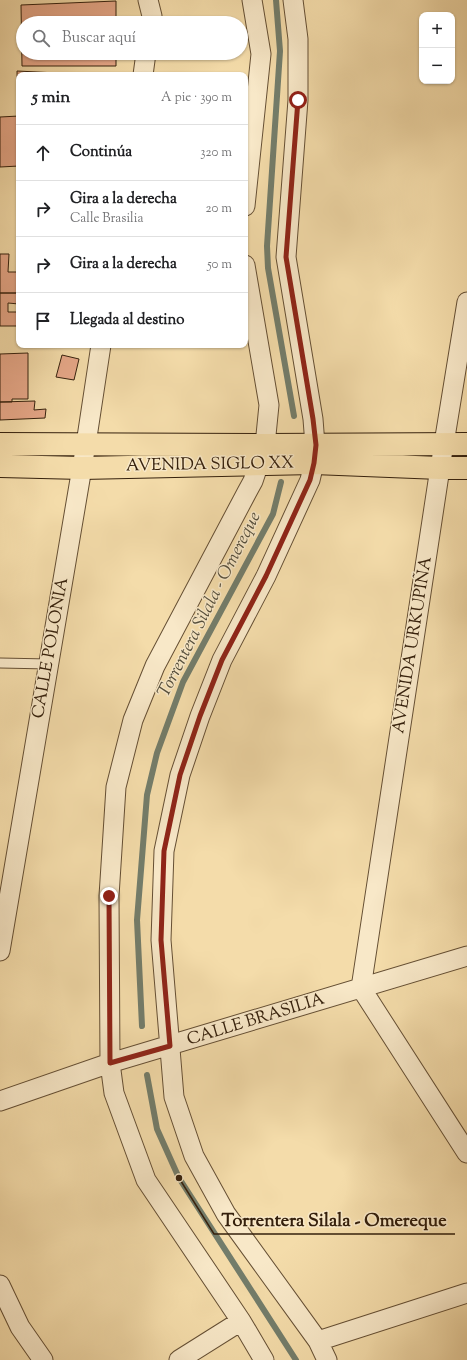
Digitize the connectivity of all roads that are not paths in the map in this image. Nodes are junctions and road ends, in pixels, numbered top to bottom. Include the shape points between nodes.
1 (148, 0) edge
2 (252, 0) edge
3 (293, 0) edge
4 (152, 16) edge
5 (145, 60) edge
6 (143, 72) edge
7 (248, 178) edge
8 (248, 282) edge
9 (467, 302) edge
10 (101, 348) edge
11 (0, 444) edge
12 (86, 444) junction
13 (445, 444) junction
14 (467, 444) edge
15 (315, 454) junction
16 (262, 455) junction
17 (0, 466) edge
18 (82, 468) junction
19 (440, 468) junction
20 (467, 468) edge
21 (0, 663) edge
22 (49, 664) junction
23 (0, 951) edge
24 (467, 956) edge
25 (361, 988) junction
26 (170, 1046) junction
27 (110, 1063) junction
28 (0, 1101) edge
29 (467, 1153) edge
30 (0, 1285) edge
31 (467, 1293) edge
32 (240, 1321) junction
33 (318, 1341) junction
34 (43, 1360) edge
35 (179, 1360) edge
36 (264, 1360) edge
37 (327, 1360) edge

1 - 4 street
2 - 7 street via 261,54
3 - 15 street via 298,39 298,100 286,257 311,412
5 - 6 street
8 - 16 street via 270,405
9 - 13 street, AVENIDA URKUPIÑA
10 - 12 street, CALLE POLONIA
11 - 12 highway, AVENIDA SIGLO XX
12 - 16 highway, AVENIDA SIGLO XX
12 - 18 street, CALLE POLONIA
13 - 14 highway, AVENIDA SIGLO XX
13 - 15 highway, AVENIDA SIGLO XX
13 - 19 street, AVENIDA URKUPIÑA
15 - 16 highway, AVENIDA SIGLO XX
15 - 19 highway, AVENIDA SIGLO XX
15 - 26 street via 310,480 266,576 222,660 180,775 164,851 161,940
16 - 18 highway, AVENIDA SIGLO XX
16 - 27 street via 253,481 155,666 133,720 116,787 109,896
17 - 18 highway, AVENIDA SIGLO XX
18 - 22 street, CALLE POLONIA
19 - 20 highway, AVENIDA SIGLO XX
19 - 25 street, AVENIDA URKUPIÑA
21 - 22 lane
22 - 23 street, CALLE POLONIA
24 - 25 street, CALLE BRASILIA
25 - 26 street, CALLE BRASILIA
25 - 29 street
26 - 27 street, CALLE BRASILIA
26 - 33 street via 174,1097 194,1156 226,1214
27 - 28 street, CALLE BRASILIA
27 - 32 street via 114,1093 146,1180
30 - 34 street via 20,1327
31 - 33 street
32 - 35 street
32 - 36 street
33 - 37 street

